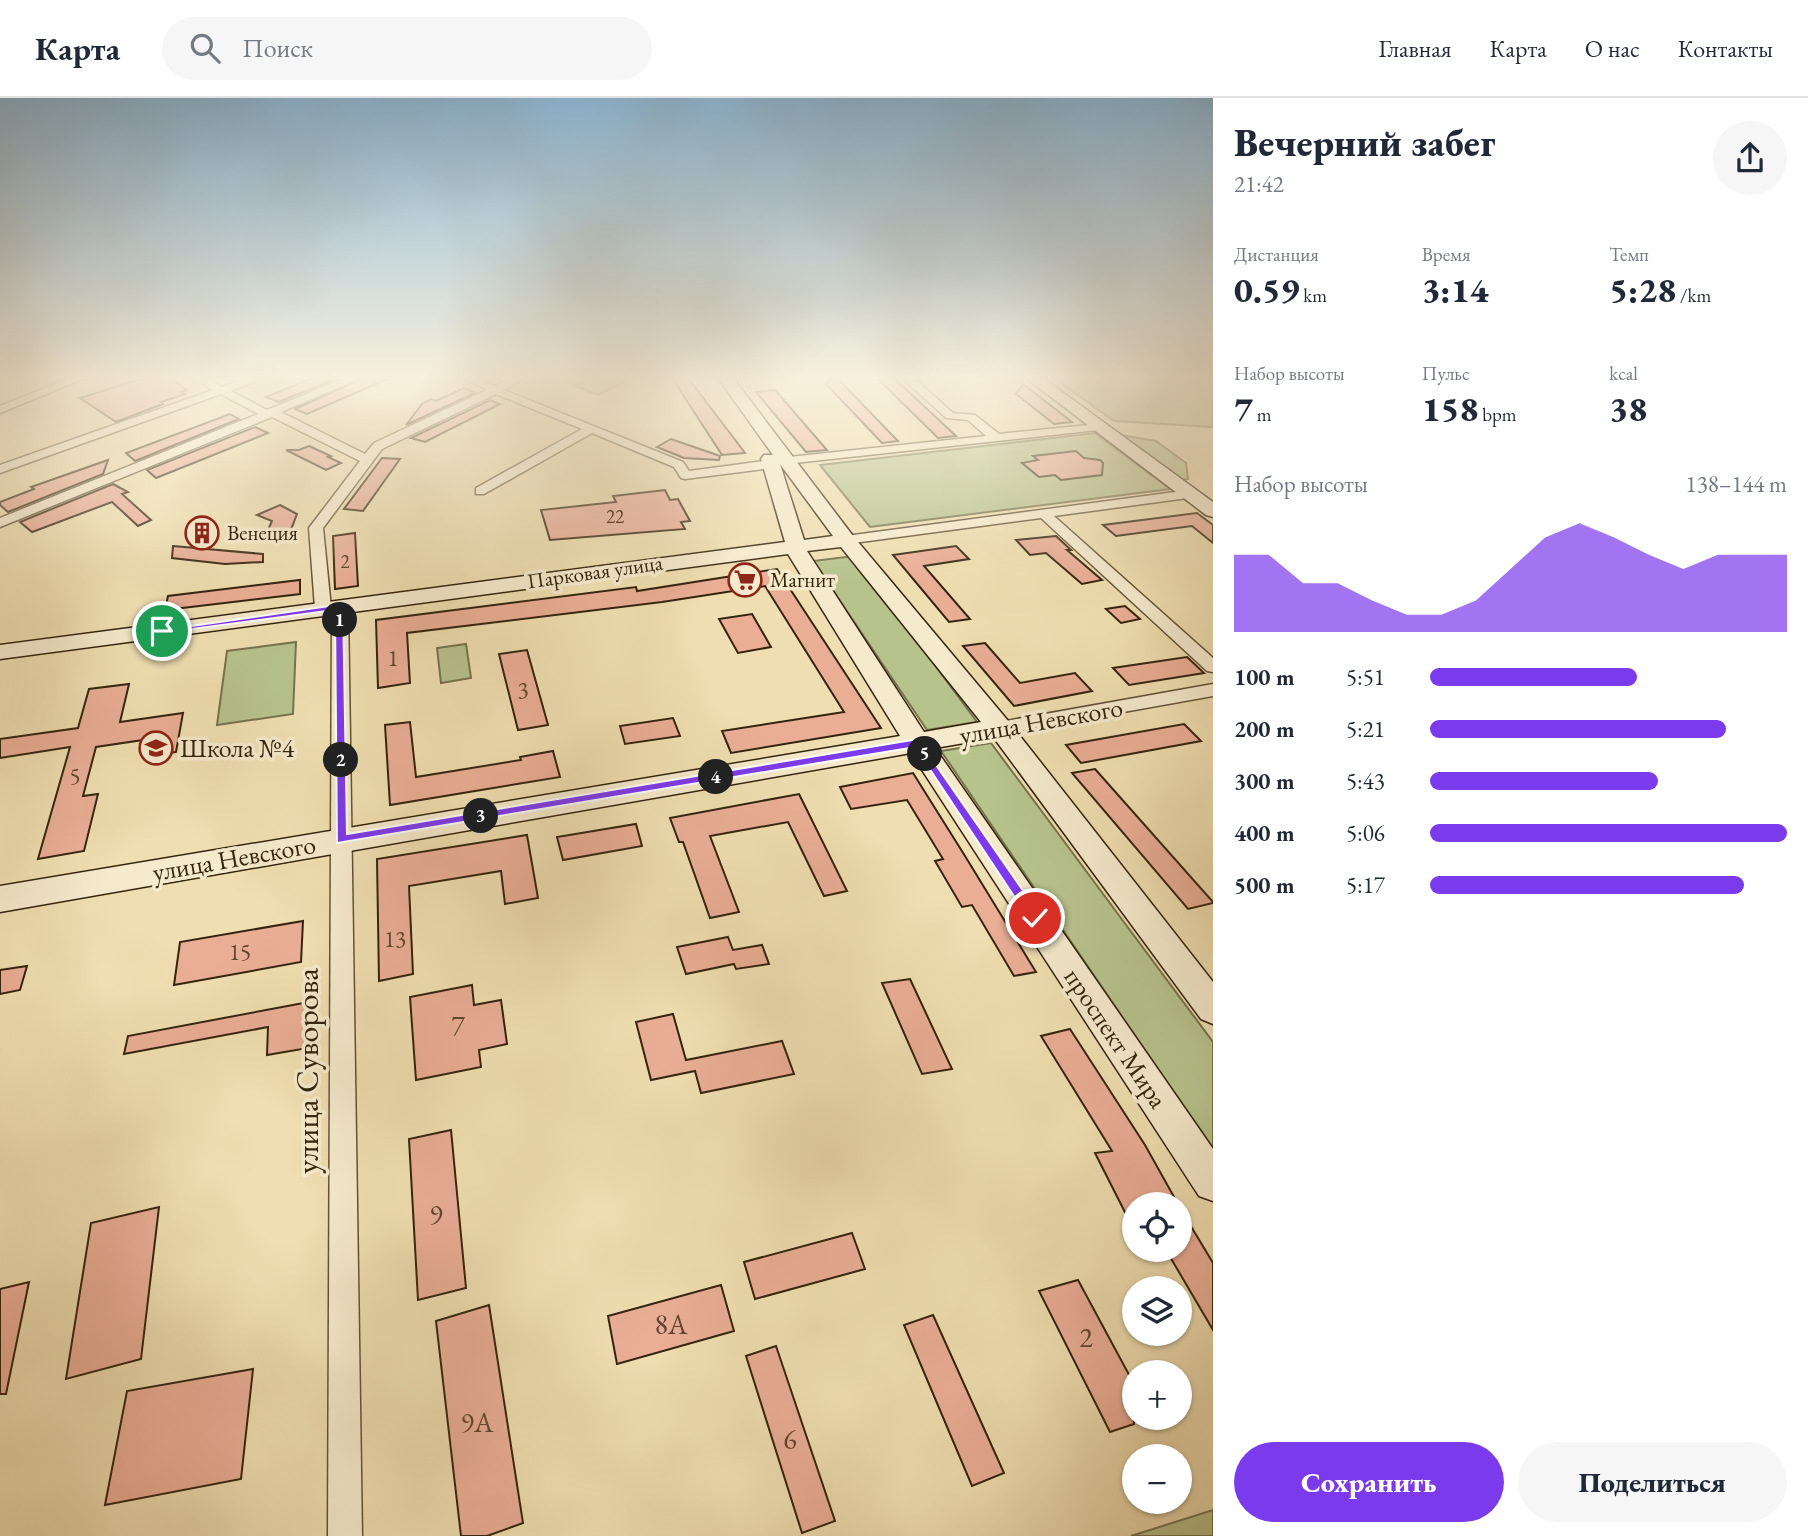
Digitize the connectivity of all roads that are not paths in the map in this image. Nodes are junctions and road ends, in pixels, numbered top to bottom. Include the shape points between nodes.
1 (67, 445) edge
2 (194, 445) edge
3 (336, 445) edge
4 (380, 445) edge
5 (562, 445) edge
6 (627, 445) edge
7 (764, 445) edge
8 (767, 445) edge
9 (928, 445) edge
10 (1124, 445) edge
11 (367, 460) junction
12 (777, 461) junction
13 (0, 469) edge
14 (480, 491) dead end
15 (1190, 494) junction
16 (1213, 511) edge
17 (1043, 513) junction
18 (0, 523) edge
19 (792, 532) junction
20 (837, 541) junction
21 (331, 607) junction
22 (0, 653) edge
23 (1213, 667) edge
24 (1213, 690) edge
25 (1000, 728) junction
26 (918, 743) junction
27 (341, 840) junction
28 (0, 898) edge
29 (1213, 1008) edge
30 (1213, 1182) edge
31 (345, 1536) edge

1 - 13 street
2 - 18 street
3 - 11 street
4 - 11 street, улица Суворова
5 - 14 street
6 - 12 street via 678,465 685,475
7 - 12 main road, проспект Мира
8 - 12 main road, проспект Мира
9 - 12 street
10 - 15 main road
11 - 21 street, улица Суворова via 316,528
12 - 19 main road, проспект Мира
12 - 20 main road, проспект Мира
15 - 16 main road
15 - 17 street, Парковая улица
17 - 20 street, Парковая улица
17 - 23 street
19 - 20 main road, Парковая улица
19 - 21 main road, Парковая улица via 732,553
19 - 26 main road, проспект Мира via 799,557
20 - 25 main road, проспект Мира
21 - 22 main road, Парковая улица
21 - 27 street, улица Суворова
24 - 25 street, улица Невского
25 - 26 main road, улица Невского
25 - 29 main road, проспект Мира
26 - 27 main road, улица Невского
26 - 30 main road, проспект Мира
27 - 28 main road, улица Невского
27 - 31 street, улица Суворова

